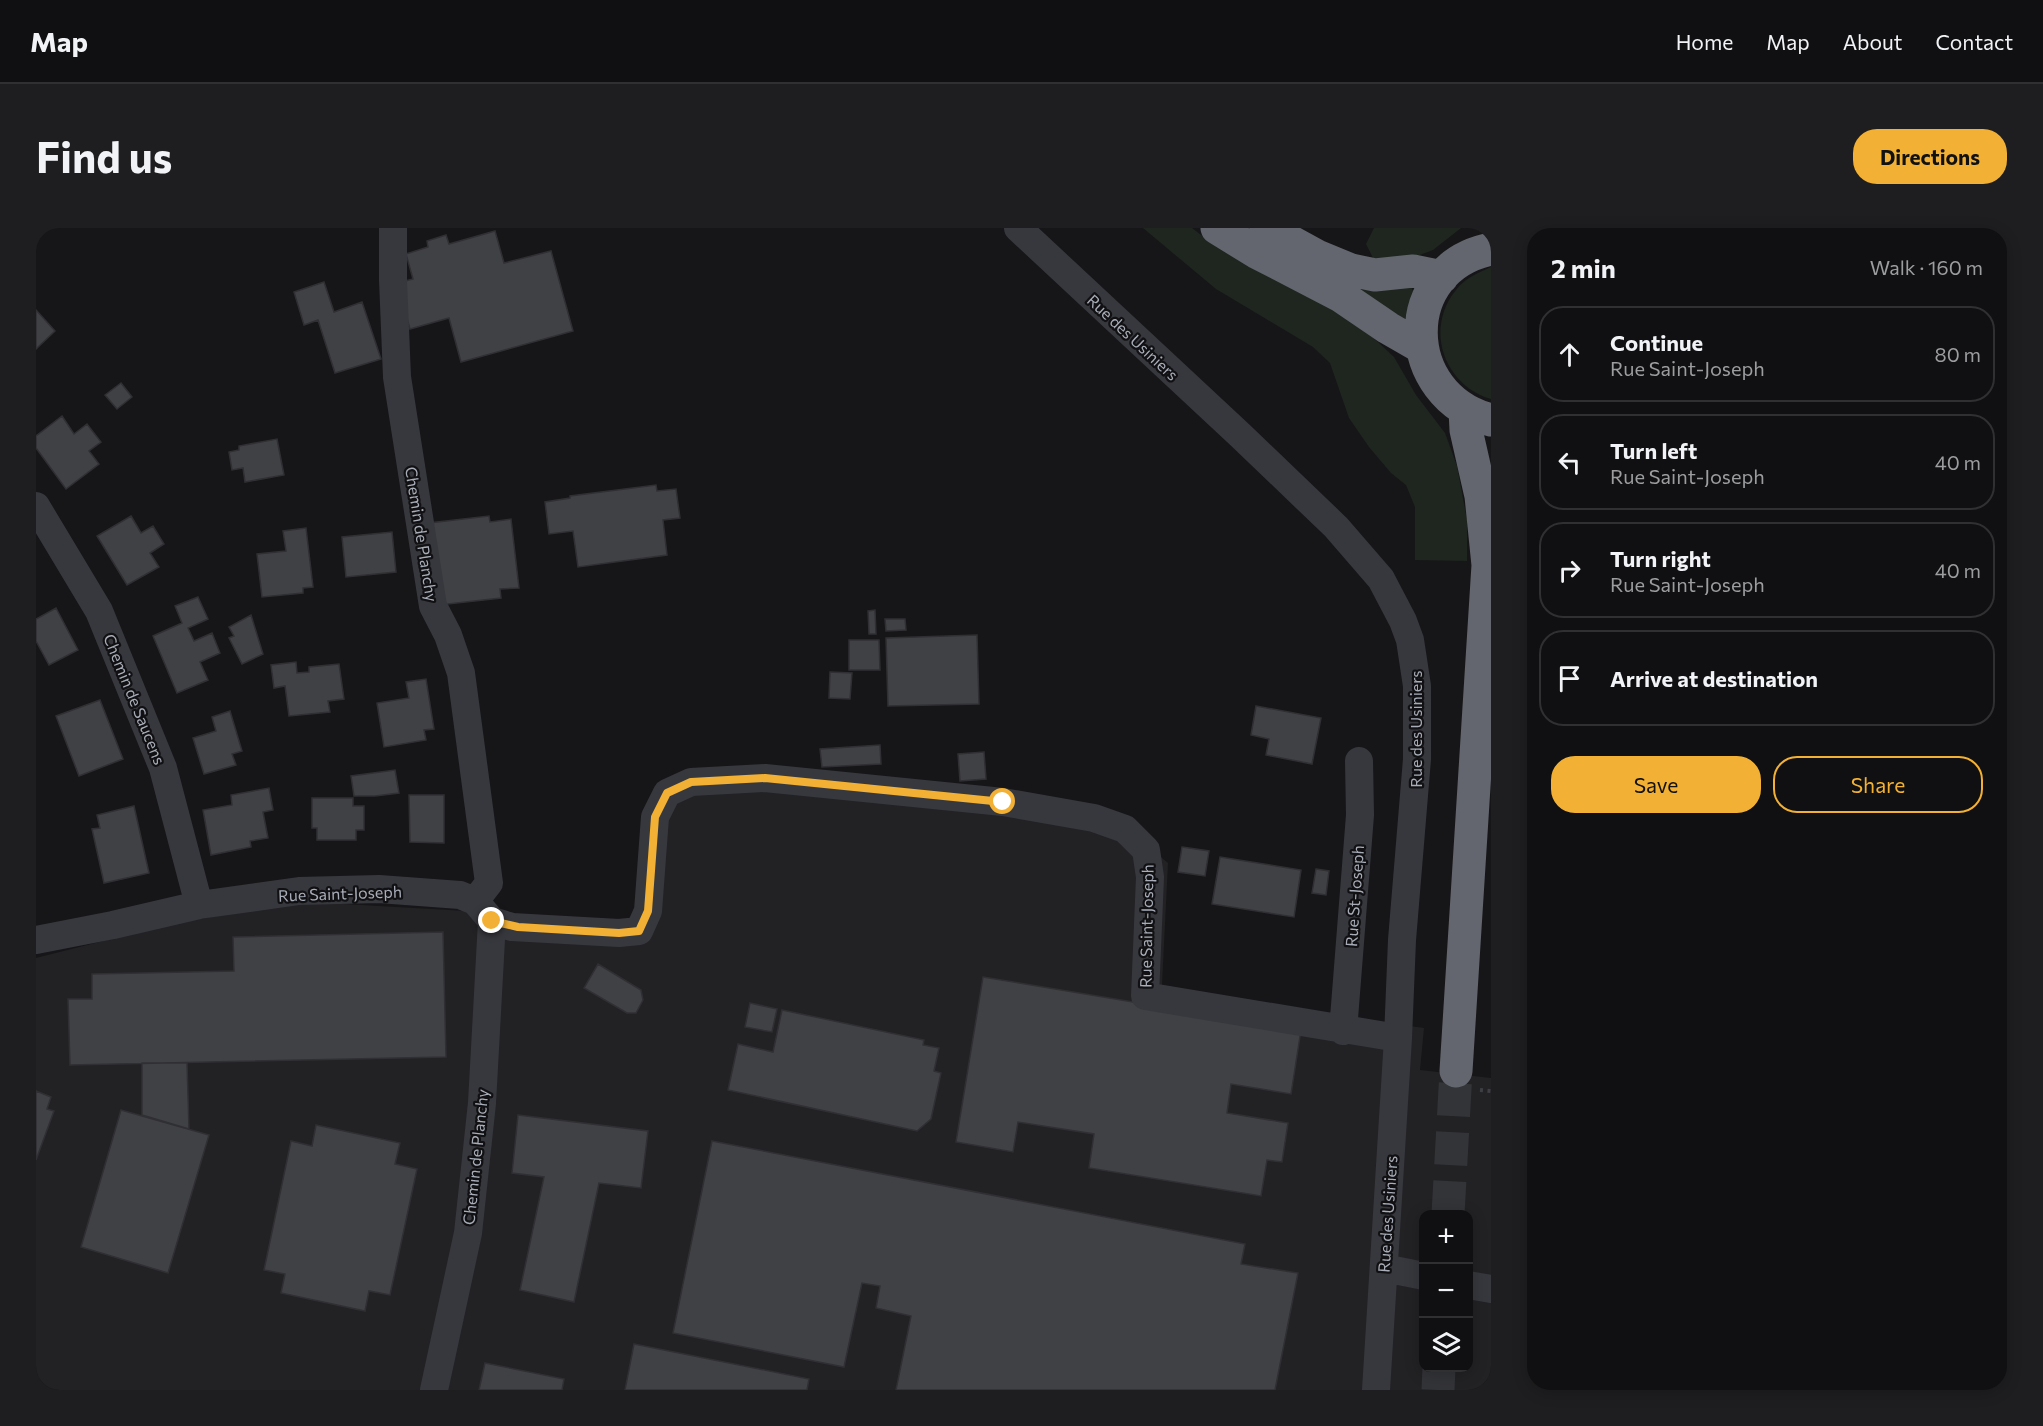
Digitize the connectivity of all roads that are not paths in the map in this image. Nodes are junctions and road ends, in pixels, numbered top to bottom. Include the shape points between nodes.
1 (393, 228) edge
2 (1018, 228) edge
3 (1217, 228) edge
4 (1266, 228) edge
5 (1485, 243) edge
6 (1442, 277) junction
7 (1421, 347) junction
8 (1478, 415) edge
9 (36, 506) edge
10 (1490, 559) edge
11 (1359, 761) dead end
12 (199, 906) junction
13 (483, 911) junction
14 (36, 940) edge
15 (1343, 1031) junction
16 (1398, 1038) junction
17 (1456, 1071) tunnel mouth
18 (1384, 1268) junction
19 (1419, 1275) edge
20 (1473, 1286) edge
21 (1491, 1289) edge
22 (434, 1390) edge
23 (1376, 1390) edge

1 - 13 street, Chemin de Planchy via 397,377 433,606 461,673 489,883
2 - 16 street, Rue des Usiniers via 1336,527 1381,579 1403,621 1414,663 1418,709
3 - 7 highway via 1341,296
4 - 6 highway via 1350,270 1375,275 1413,271
5 - 6 highway
6 - 7 highway via 1425,307
7 - 8 highway via 1437,384 1452,401
8 - 10 highway via 1466,430
9 - 12 street, Chemin de Saucens via 99,611 159,758
10 - 17 highway
11 - 15 street, Rue St-Joseph via 1360,815
12 - 13 street, Rue Saint-Joseph via 300,891 379,889 460,895
12 - 14 street, Rue Saint-Joseph
13 - 15 street, Rue Saint-Joseph via 518,927 639,931 648,911 655,817 667,793 691,782 765,778 1003,802 1094,818 1125,829 1146,850 1150,877 1145,996
13 - 22 street, Chemin de Planchy via 482,1103 468,1233
15 - 16 street, Rue Saint-Joseph
16 - 18 street, Rue des Usiniers
18 - 19 street
18 - 23 street, Rue des Usiniers
20 - 21 street

